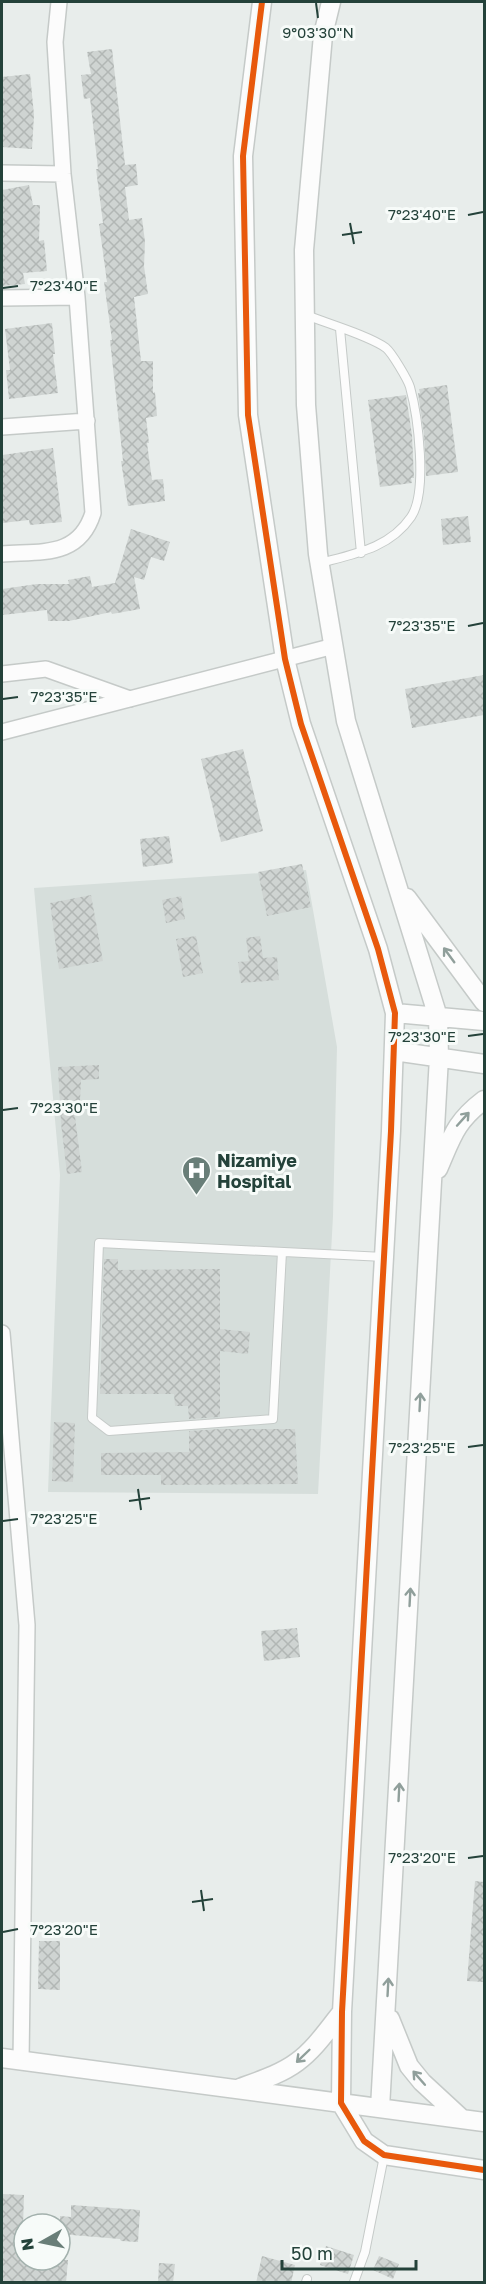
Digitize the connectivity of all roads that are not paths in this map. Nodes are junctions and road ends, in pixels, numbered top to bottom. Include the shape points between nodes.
1 (58, 2) edge
2 (262, 2) edge
3 (331, 2) edge
4 (2, 172) edge
5 (63, 174) junction
6 (78, 297) junction
7 (2, 298) edge
8 (305, 315) junction
9 (340, 329) junction
10 (87, 421) junction
11 (2, 426) edge
12 (361, 553) junction
13 (2, 554) edge
14 (320, 563) junction
15 (334, 646) junction
16 (285, 659) junction
17 (2, 674) edge
18 (130, 699) junction
19 (2, 732) edge
20 (398, 886) junction
21 (484, 1002) edge
22 (395, 1013) junction
23 (438, 1017) junction
24 (484, 1021) edge
25 (394, 1051) junction
26 (440, 1057) junction
27 (484, 1064) edge
28 (484, 1100) edge
29 (432, 1182) junction
30 (282, 1252) junction
31 (384, 1257) junction
32 (2, 1333) edge
33 (387, 2011) junction
34 (342, 2012) junction
35 (2, 2058) edge
36 (21, 2061) junction
37 (237, 2089) junction
38 (341, 2103) junction
39 (380, 2108) junction
40 (460, 2118) junction
41 (484, 2121) edge
42 (384, 2155) junction
43 (484, 2170) edge
44 (354, 2283) edge

1 - 5 street via 55,42
2 - 16 street via 243,156 248,414
3 - 8 street via 323,35 304,250
4 - 5 street
5 - 6 street
6 - 7 street
6 - 10 street
8 - 9 lane
8 - 14 street via 306,405
9 - 12 lane
9 - 12 lane via 387,349 410,384 418,433 421,484 412,516 389,540
10 - 11 street
10 - 13 street via 93,513 88,528 76,542 62,549
12 - 14 lane
14 - 15 street
15 - 16 street
15 - 20 street via 346,721
16 - 18 street
16 - 22 street via 301,724 378,950
17 - 18 street via 46,669
18 - 19 street
21 -> 20 street
20 - 23 street
22 - 23 street
22 - 25 street
23 - 24 street
23 - 26 street
25 - 26 street
25 - 31 street
26 - 27 street
26 - 29 street
29 -> 28 street via 457,1125
33 -> 29 street
30 - 30 lane via 99,1243 92,1418 109,1431 273,1419
30 - 31 lane
31 - 34 street
32 - 36 street via 27,1624
33 - 39 street
40 -> 33 street via 409,2066
34 -> 37 street via 297,2062
34 - 38 street
35 - 36 street
36 - 37 street
37 - 38 street
38 - 39 street
38 - 42 street via 364,2141
39 - 40 street
40 - 41 street
42 - 43 street
42 - 44 lane via 365,2252

